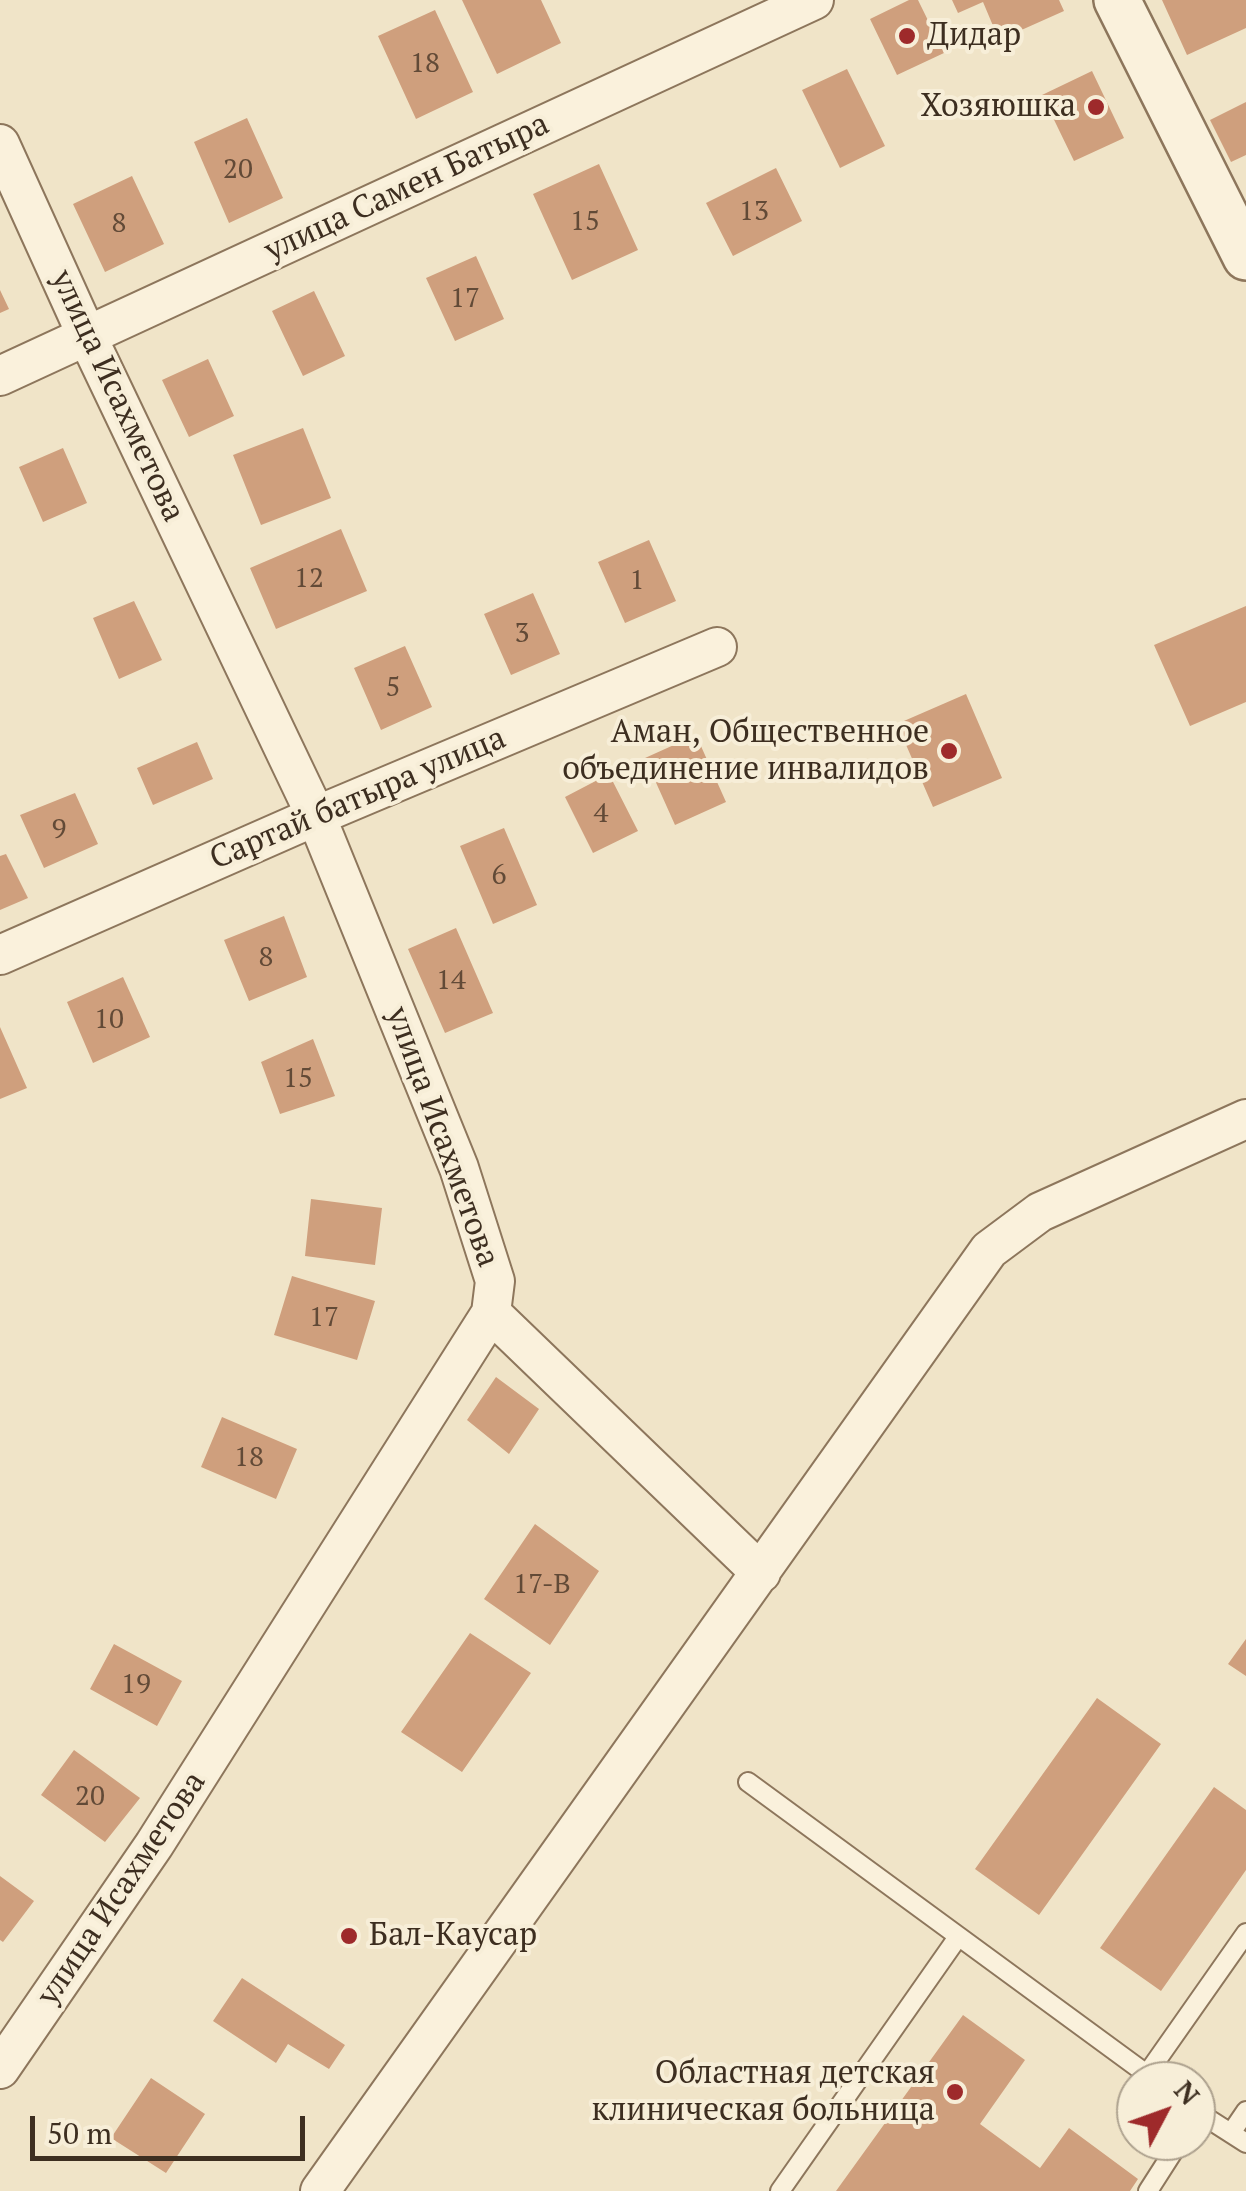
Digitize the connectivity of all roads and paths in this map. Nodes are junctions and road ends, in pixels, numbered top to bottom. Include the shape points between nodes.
1 (814, 0) edge
2 (1116, 0) edge
3 (0, 144) edge
4 (1246, 257) edge
5 (87, 336) junction
6 (0, 376) edge
7 (717, 647) dead end
8 (316, 816) junction
9 (0, 955) edge
10 (1246, 1119) edge
11 (491, 1313) junction
12 (761, 1573) junction
13 (748, 1782) dead end
14 (1246, 1933) edge
15 (958, 1937) junction
16 (1130, 2061) edge
17 (1162, 2061) edge
18 (0, 2069) edge
19 (1246, 2111) edge
20 (1216, 2125) edge
21 (1238, 2138) edge
22 (1167, 2161) edge
23 (320, 2191) edge
24 (780, 2191) edge
25 (1148, 2191) edge

1 - 5 street, улица Самен Батыра
2 - 4 street via 1226,201
3 - 5 street, улица Исахметова
5 - 6 street, улица Самен Батыра
5 - 8 street, улица Исахметова
7 - 8 street, Сартай батыра улица
8 - 9 street, Сартай батыра улица
8 - 11 street, улица Исахметова via 459,1168 495,1281
10 - 12 street via 1040,1212 990,1250
11 - 12 street
11 - 18 street, улица Исахметова via 154,1845
12 - 23 street
13 - 15 lane
14 - 17 lane
15 - 16 lane
15 - 24 lane
19 - 21 lane
20 - 21 lane
22 - 25 lane

